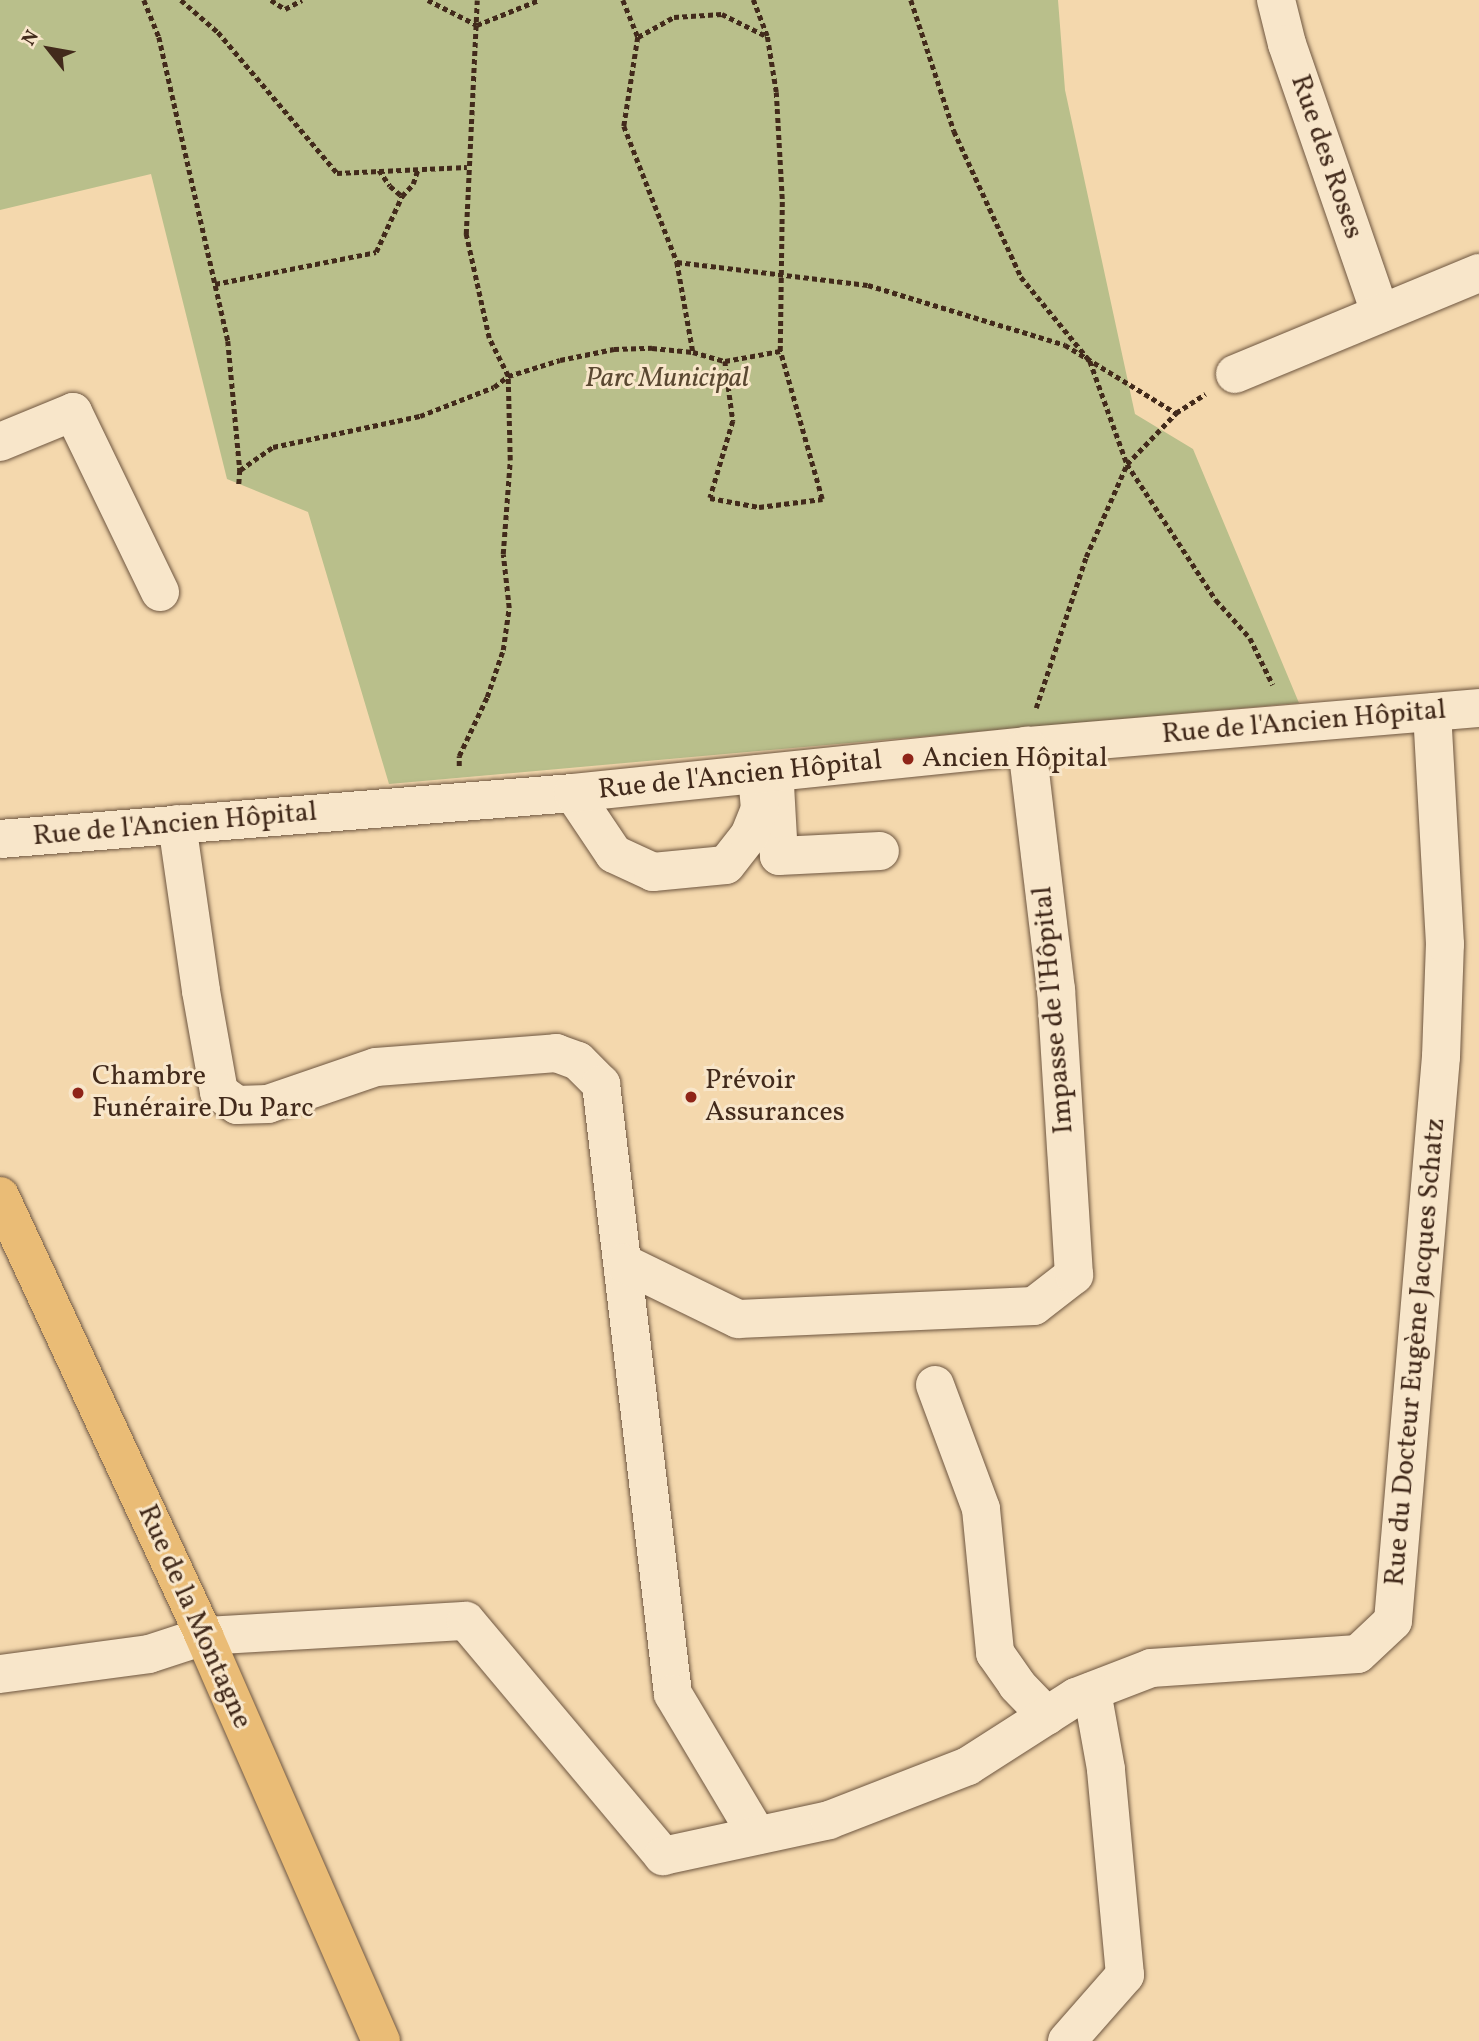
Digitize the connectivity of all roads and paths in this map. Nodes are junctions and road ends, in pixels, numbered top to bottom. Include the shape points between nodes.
1 (144, 0) edge
2 (181, 0) edge
3 (271, 0) edge
4 (302, 0) edge
5 (428, 0) edge
6 (477, 0) edge
7 (539, 0) edge
8 (623, 0) edge
9 (752, 0) edge
10 (911, 0) edge
11 (1276, 0) edge
12 (477, 25) junction
13 (767, 36) junction
14 (638, 37) junction
15 (467, 167) junction
16 (418, 169) junction
17 (379, 170) junction
18 (402, 196) junction
19 (677, 262) junction
20 (1479, 273) edge
21 (782, 275) junction
22 (215, 284) junction
23 (1380, 313) junction
24 (780, 351) junction
25 (693, 352) junction
26 (725, 361) junction
27 (1090, 361) junction
28 (1235, 374) joint
29 (508, 376) junction
30 (1176, 413) junction
31 (0, 442) edge
32 (1127, 464) junction
33 (240, 470) junction
34 (239, 484) dead end
35 (160, 592) dead end
36 (1479, 708) edge
37 (1432, 712) junction
38 (1279, 725) junction
39 (1027, 746) junction
40 (766, 773) junction
41 (573, 793) junction
42 (457, 802) junction
43 (177, 824) junction
44 (0, 839) edge
45 (880, 851) dead end
46 (0, 1195) edge
47 (623, 1263) junction
48 (935, 1385) dead end
49 (204, 1636) junction
50 (0, 1674) edge
51 (1092, 1691) junction
52 (1046, 1716) junction
53 (757, 1835) junction
54 (381, 2041) edge
55 (1067, 2041) edge

1 - 22 path via 159,37
2 - 17 path via 218,32 337,173
3 - 4 path via 285,9
5 - 12 path
6 - 12 path
7 - 12 path
8 - 14 path
9 - 13 path
10 - 27 path via 954,131 1021,277
11 - 23 street, Rue des Roses
12 - 15 path
13 - 14 path via 722,14 674,17
13 - 21 path via 779,147
14 - 19 path via 624,126
15 - 16 path
15 - 29 path via 466,234 477,291 489,338
16 - 17 path
16 - 18 path via 414,184
17 - 18 path
18 - 22 path via 376,252
19 - 21 path
19 - 25 path
20 - 23 street
21 - 24 path
21 - 27 path via 868,285 1065,345
22 - 33 path via 228,341
23 - 28 street
24 - 26 path
24 - 26 path via 822,499 759,507 710,498 733,421
25 - 26 path
25 - 29 path via 614,349
27 - 30 path
27 - 32 path
28 - 30 path
29 - 33 path via 494,387 421,416 273,447
29 - 42 path via 510,460 503,554 509,608 503,650 459,756
30 - 32 path
31 - 35 street via 73,412
32 - 38 path via 1216,600 1250,638 1273,686
32 - 39 path via 1086,556 1039,694
33 - 34 path
36 - 37 street, Rue de l'Ancien Hôpital
37 - 38 street, Rue de l'Ancien Hôpital
37 - 51 street, Rue du Docteur Eugène Jacques Schatz via 1444,944 1441,1057 1393,1620 1358,1654 1151,1668
38 - 39 street, Rue de l'Ancien Hôpital
39 - 40 street, Rue de l'Ancien Hôpital
39 - 47 street, Impasse de l'Hôpital via 1056,990 1074,1275 1034,1306 738,1319
40 - 41 street, Rue de l'Ancien Hôpital
40 - 41 street via 760,809 748,836 726,865 653,872 614,854
40 - 45 street via 779,856
41 - 42 street, Rue de l'Ancien Hôpital
42 - 43 street, Rue de l'Ancien Hôpital
43 - 44 street, Rue de l'Ancien Hôpital
43 - 47 street via 219,1092 237,1105 268,1104 376,1067 556,1053 578,1062 601,1084
46 - 49 main road, Rue de la Montagne
47 - 53 street via 673,1694
48 - 52 street via 981,1510 995,1653
49 - 50 street via 149,1654
49 - 53 street, Rue du Docteur Eugène Jacques Schatz via 466,1621 663,1856
49 - 54 main road, Rue de la Montagne
51 - 52 street, Rue du Docteur Eugène Jacques Schatz
51 - 55 street via 1106,1769 1125,1975
52 - 53 street, Rue du Docteur Eugène Jacques Schatz via 968,1766 829,1819

